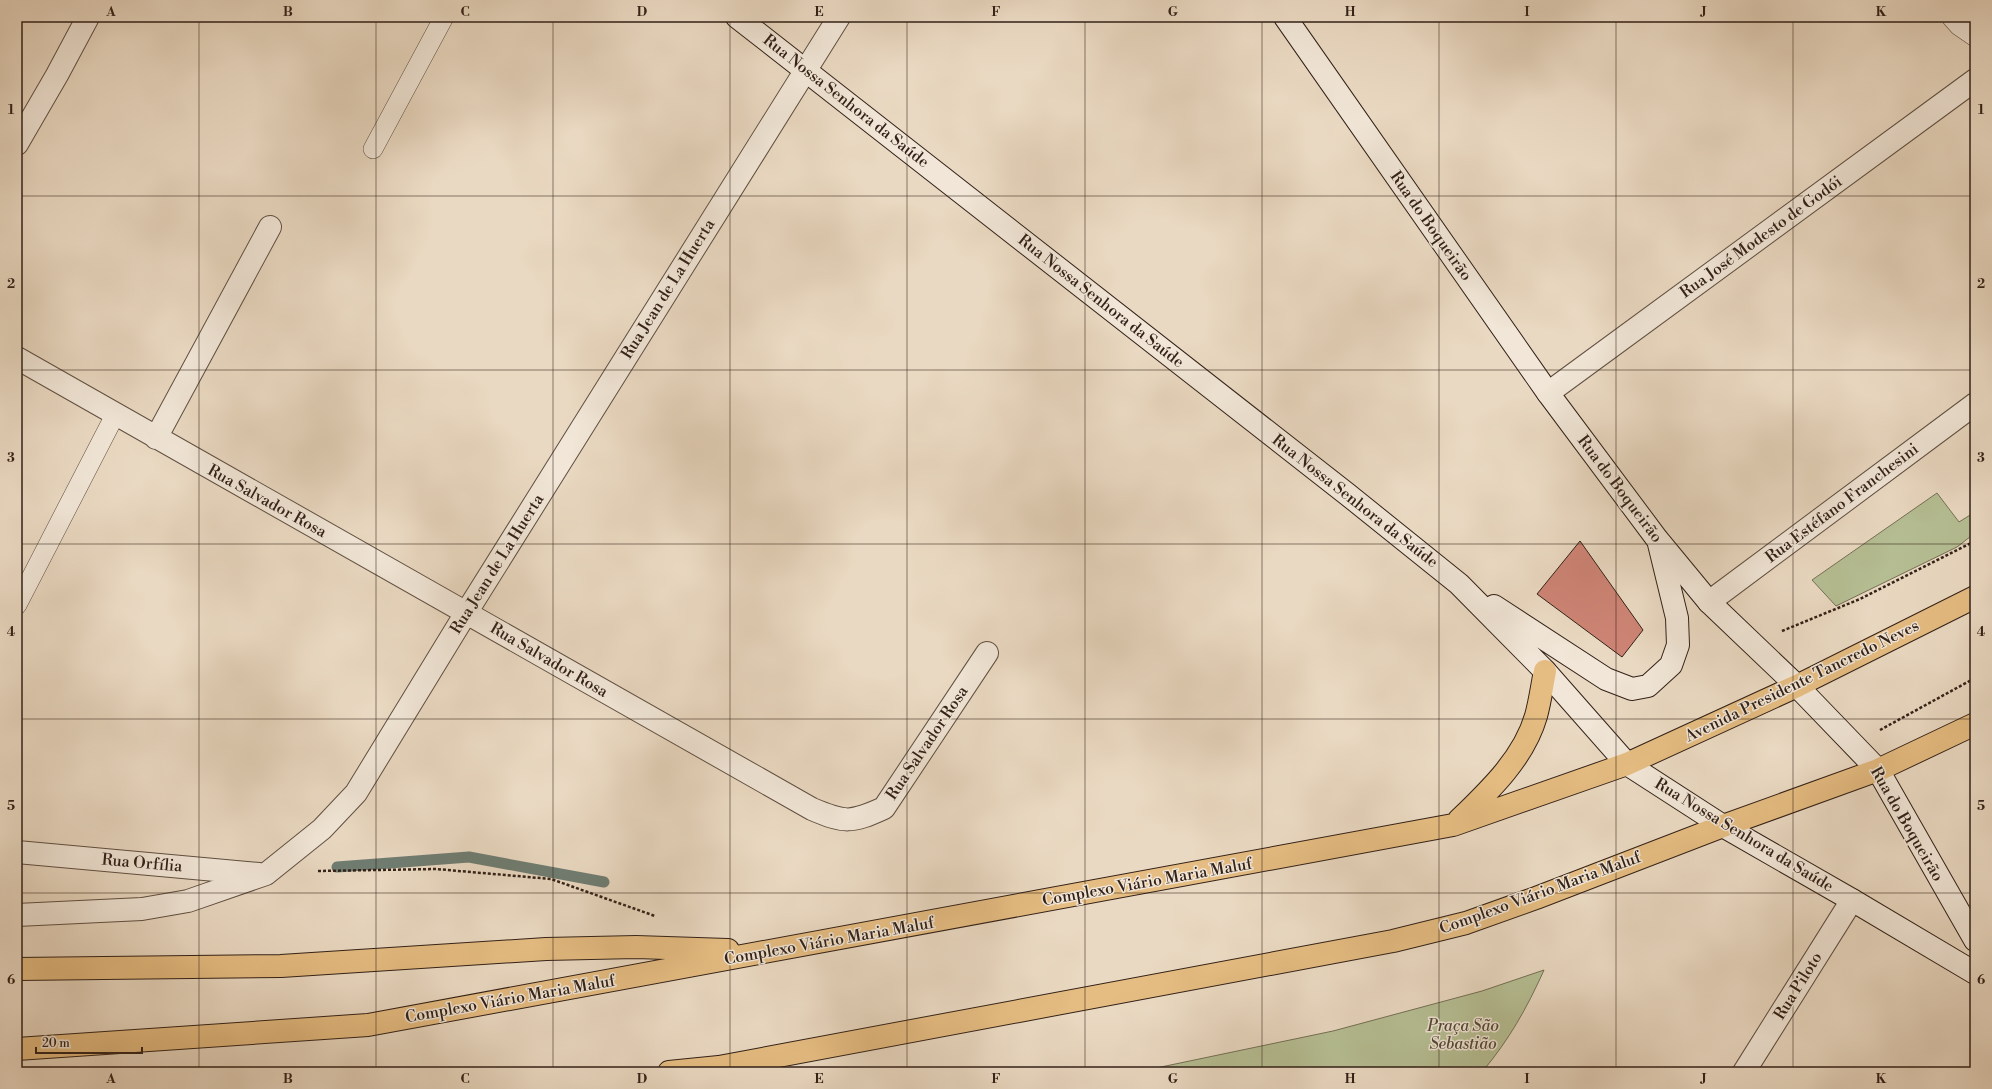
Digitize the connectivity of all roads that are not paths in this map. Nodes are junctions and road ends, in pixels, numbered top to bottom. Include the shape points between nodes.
1 (88, 17) edge
2 (444, 17) edge
3 (737, 17) edge
4 (839, 17) edge
5 (1285, 17) edge
6 (1951, 17) edge
7 (1975, 37) edge
8 (805, 69) junction
9 (1975, 80) edge
10 (17, 144) edge
11 (373, 149) dead end
12 (270, 227) dead end
13 (17, 358) edge
14 (1548, 393) junction
15 (1975, 404) edge
16 (115, 415) junction
17 (156, 438) junction
18 (1658, 539) junction
19 (1459, 584) junction
20 (1975, 597) edge
21 (1709, 602) junction
22 (17, 604) edge
23 (466, 613) junction
24 (987, 653) dead end
25 (1545, 671) junction
26 (1797, 686) junction
27 (1975, 724) edge
28 (1627, 764) junction
29 (1878, 770) junction
30 (1453, 825) junction
31 (1723, 826) junction
32 (17, 852) edge
33 (266, 874) junction
34 (1852, 900) junction
35 (17, 915) edge
36 (1975, 940) edge
37 (770, 952) junction
38 (17, 969) edge
39 (1975, 973) edge
40 (17, 1049) edge
41 (714, 1069) edge
42 (669, 1072) edge
43 (1744, 1072) edge

1 - 10 street
2 - 11 lane
3 - 8 street, Rua Nossa Senhora da Saúde
4 - 8 street, Rua Jean de La Huerta
5 - 14 street, Rua do Boqueirão
6 - 7 lane
8 - 19 street, Rua Nossa Senhora da Saúde
8 - 23 street, Rua Jean de La Huerta
9 - 14 street, Rua José Modesto de Godói
12 - 17 street
13 - 16 street, Rua Salvador Rosa
14 - 18 street, Rua do Boqueirão
15 - 21 street, Rua Estéfano Franchesini
16 - 17 street, Rua Salvador Rosa
16 - 22 lane
17 - 23 street, Rua Salvador Rosa
18 - 19 street via 1677,618 1678,645 1671,665 1648,686 1632,689 1606,679
18 - 21 street, Rua do Boqueirão
19 - 25 street, Rua Nossa Senhora da Saúde
20 - 26 highway, Avenida Presidente Tancredo Neves
21 - 26 street, Rua do Boqueirão
23 - 24 street, Rua Salvador Rosa via 812,809 838,820 861,818 884,808
23 - 33 street, Rua Jean de La Huerta via 356,793 322,829
25 - 28 street, Rua Nossa Senhora da Saúde
25 - 30 highway via 1536,717 1523,745 1497,783
26 - 28 highway, Avenida Presidente Tancredo Neves
26 - 29 street, Rua do Boqueirão
27 - 29 highway
28 - 30 highway, Complexo Viário Maria Maluf
28 - 31 street, Rua Nossa Senhora da Saúde
29 - 31 highway
29 - 36 street, Rua do Boqueirão
30 - 37 highway, Complexo Viário Maria Maluf
31 - 34 street, Rua Nossa Senhora da Saúde
31 - 41 highway, Complexo Viário Maria Maluf via 1466,923 1393,942
32 - 33 street, Rua Orfília
33 - 35 street, Rua Jean de La Huerta via 188,901 142,909
34 - 39 street, Rua Nossa Senhora da Saúde
34 - 43 street, Rua Piloto
37 - 38 highway via 636,947 546,949 281,966
37 - 40 highway, Complexo Viário Maria Maluf via 368,1025
41 - 42 highway, Complexo Viário Maria Maluf

